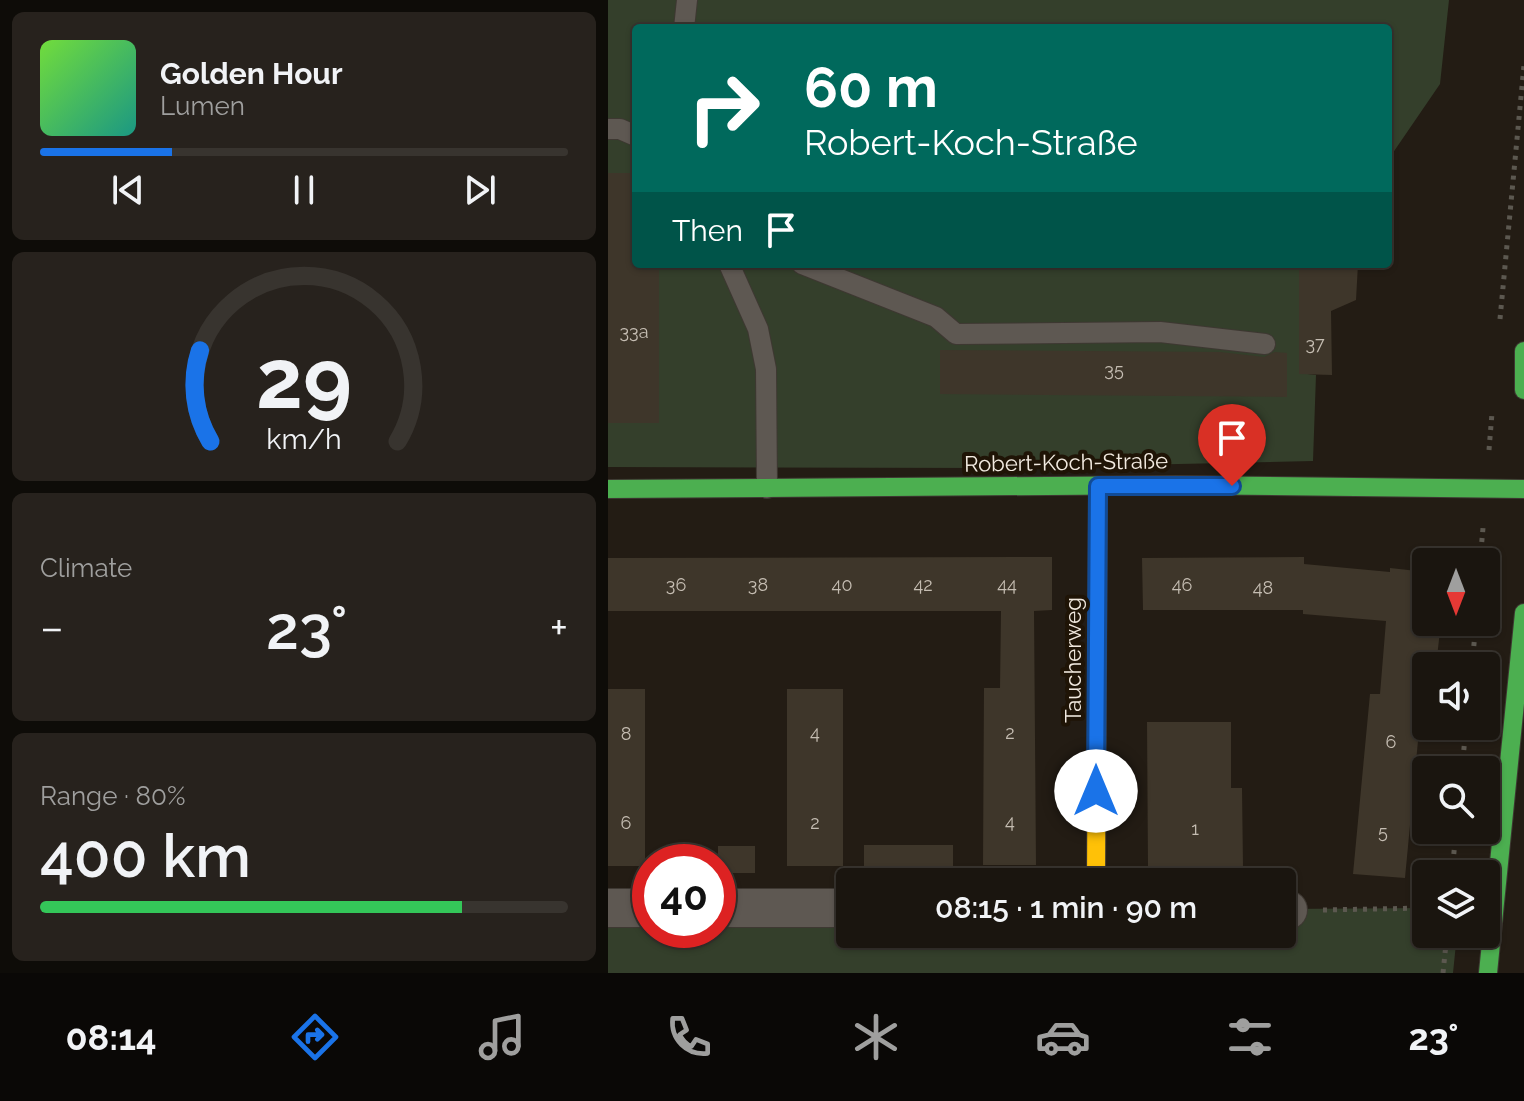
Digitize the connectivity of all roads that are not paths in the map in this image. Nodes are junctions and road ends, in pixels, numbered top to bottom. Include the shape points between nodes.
1 (687, 0) edge
2 (684, 24) edge
3 (608, 129) edge
4 (632, 134) edge
5 (731, 268) edge
6 (812, 268) edge
7 (1265, 344) dead end
8 (1524, 351) edge
9 (1524, 390) edge
10 (1098, 486) junction
11 (767, 488) junction
12 (608, 489) edge
13 (1524, 489) edge
14 (1524, 613) edge
15 (1096, 868) edge
16 (608, 908) edge
17 (632, 908) edge
18 (736, 908) edge
19 (836, 908) edge
20 (1488, 973) edge

1 - 2 lane
3 - 4 lane
5 - 11 lane via 758,329 766,369
6 - 7 lane via 936,317 956,334 1160,332
8 - 9 street
10 - 11 street, Robert-Koch-Straße
10 - 13 street, Robert-Koch-Straße
10 - 15 street, Taucherweg
11 - 12 street, Robert-Koch-Straße
14 - 20 street
16 - 17 street
18 - 19 street

